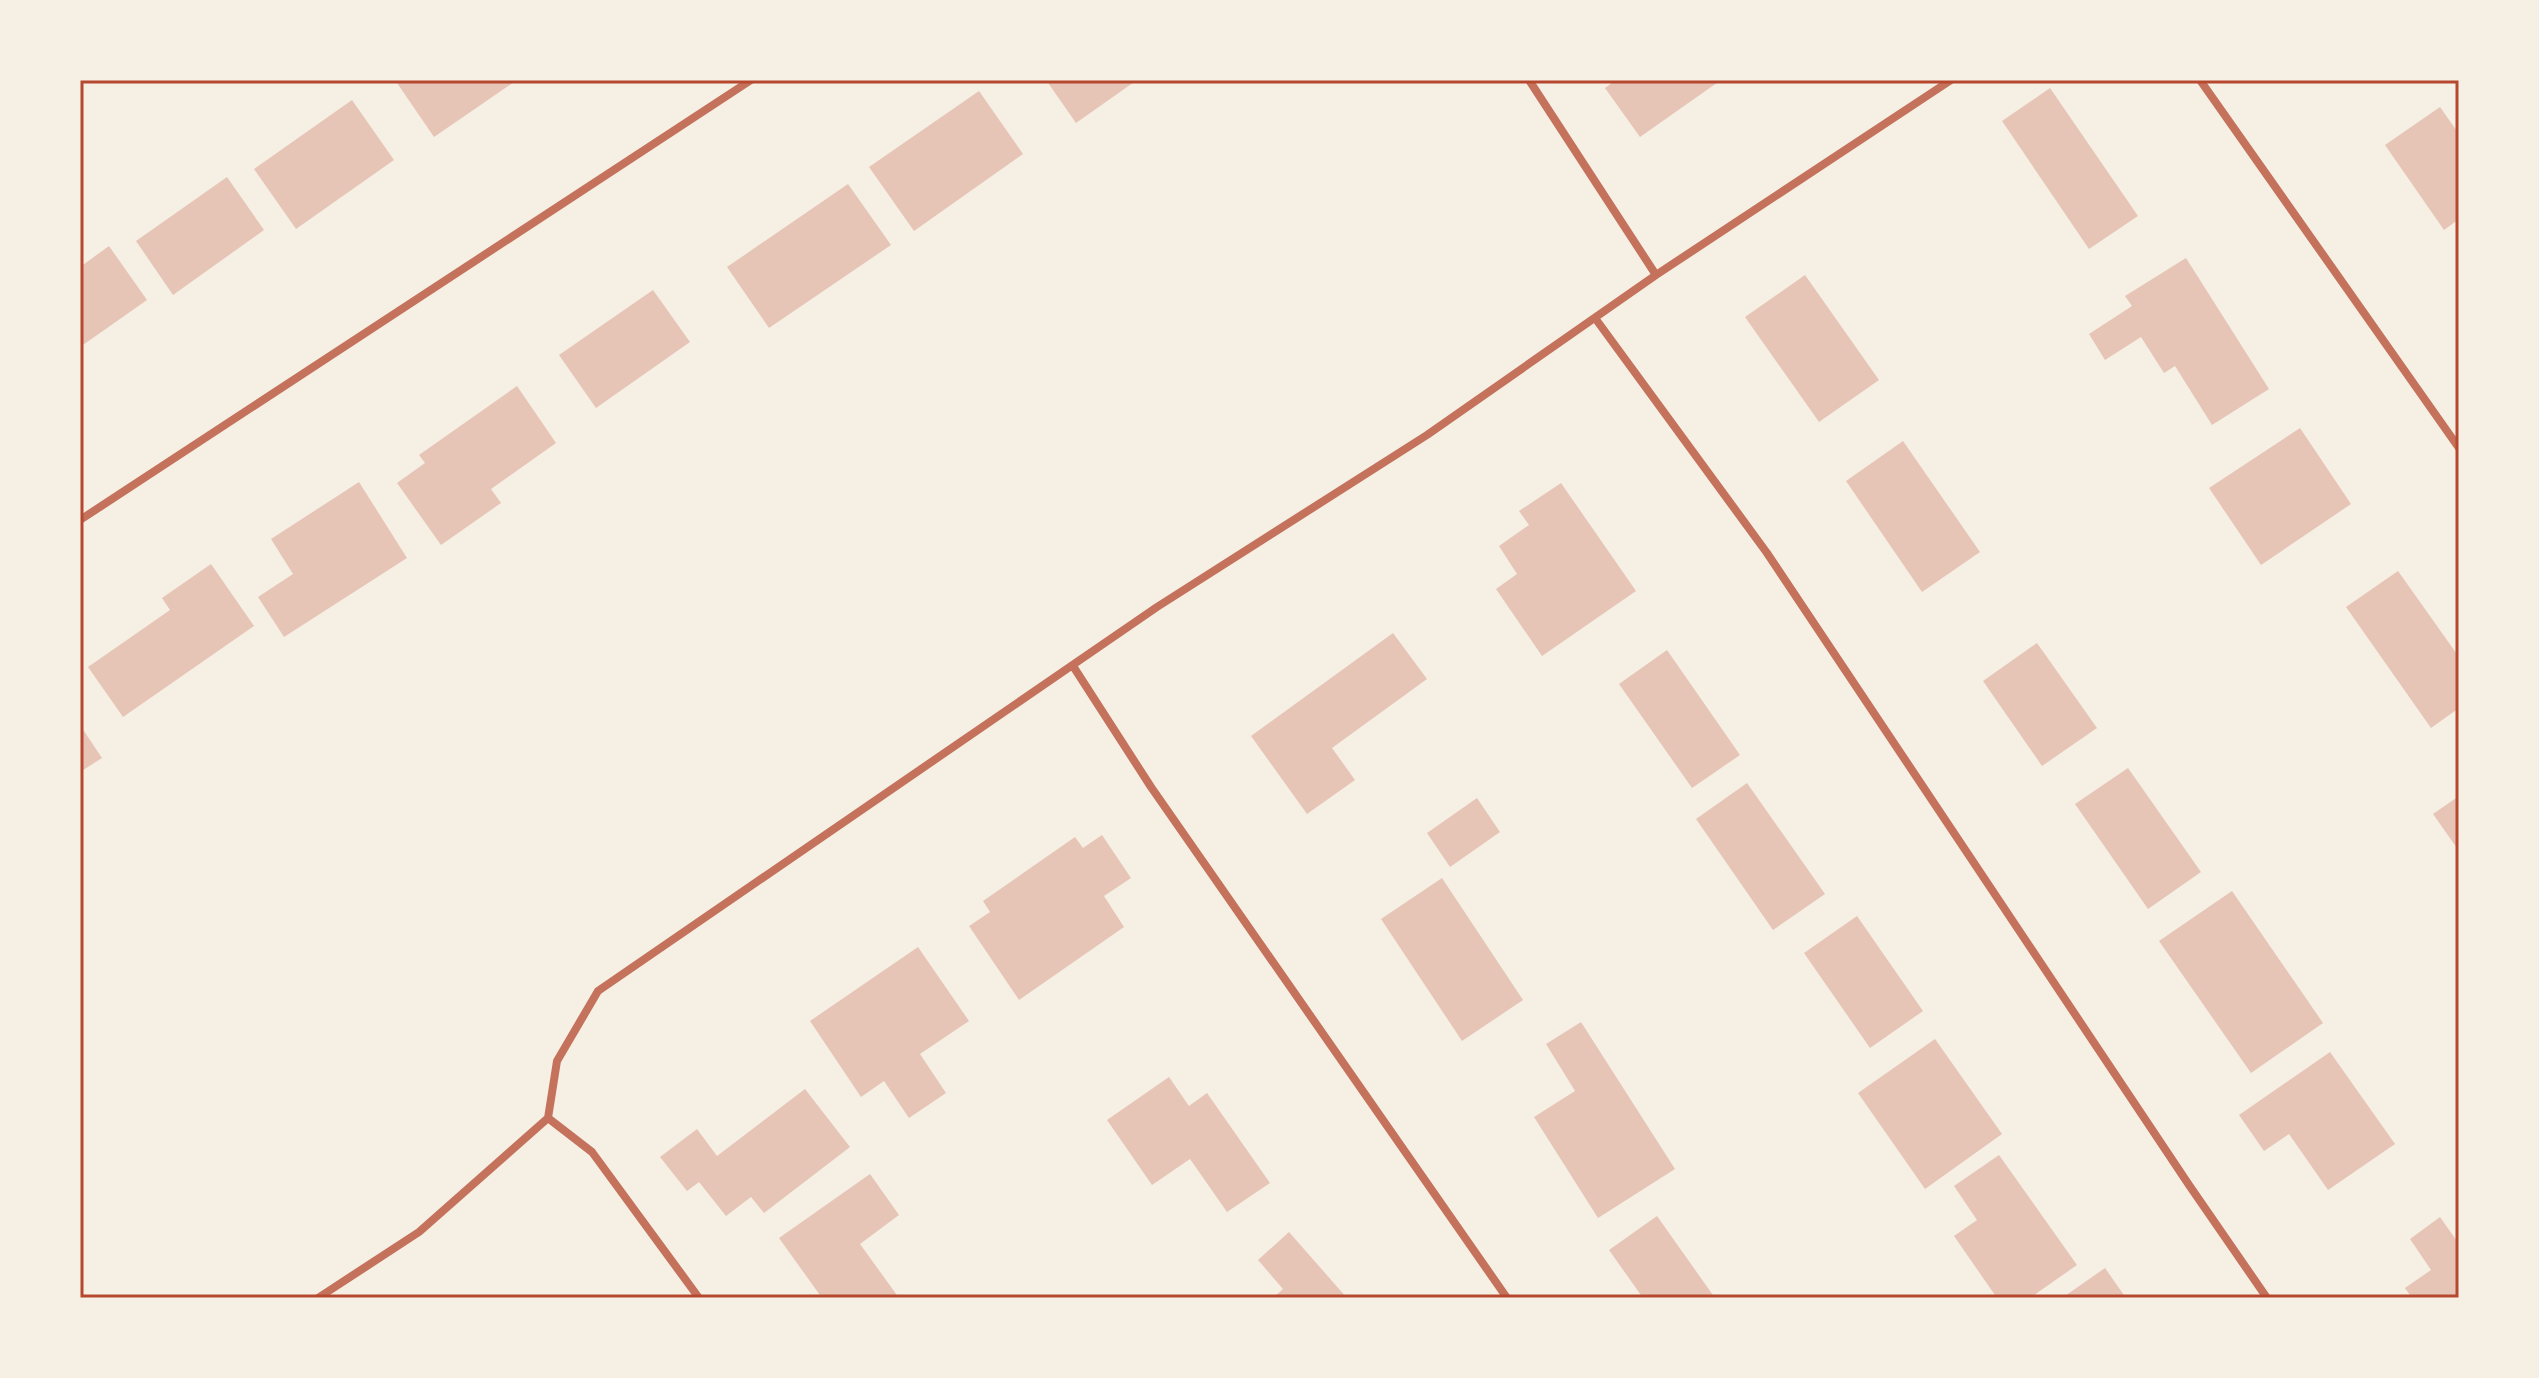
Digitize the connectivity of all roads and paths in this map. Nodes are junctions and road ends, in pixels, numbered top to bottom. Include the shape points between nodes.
1 (751, 80) edge
2 (1529, 80) edge
3 (1951, 80) edge
4 (2200, 80) edge
5 (1656, 275) junction
6 (1595, 318) junction
7 (2459, 448) edge
8 (80, 520) edge
9 (1073, 666) junction
10 (548, 1118) junction
11 (318, 1298) edge
12 (699, 1298) edge
13 (1507, 1298) edge
14 (2267, 1298) edge

1 - 8 street
2 - 5 street
3 - 5 street
4 - 7 street
5 - 6 street
6 - 9 street via 1427,435
6 - 14 street via 1767,553
9 - 10 street via 598,991 557,1061
9 - 13 street via 1151,787
10 - 11 street via 419,1232
10 - 12 street via 592,1152

